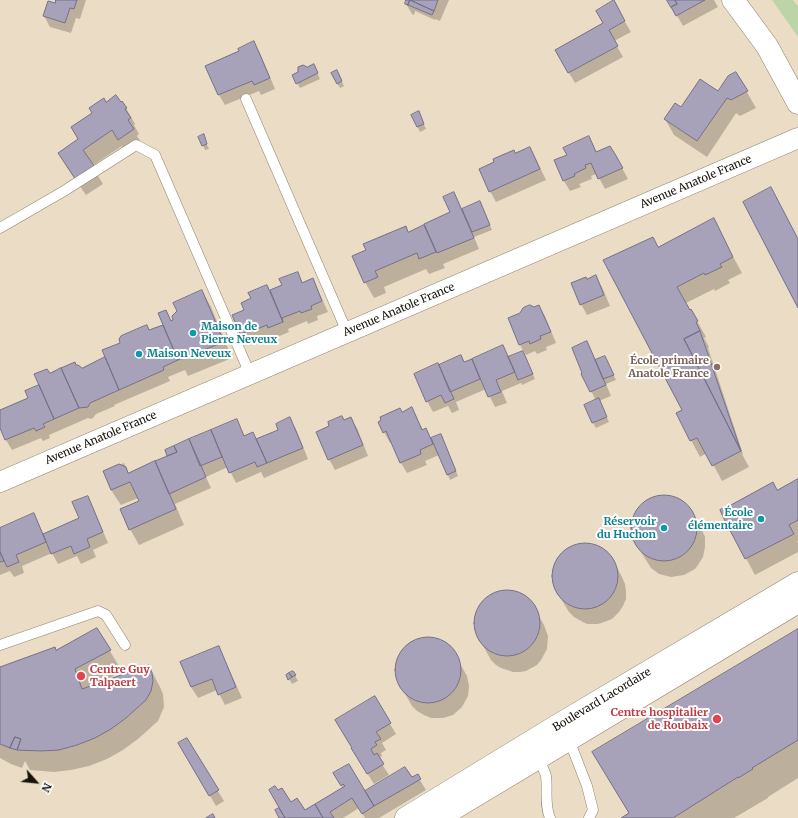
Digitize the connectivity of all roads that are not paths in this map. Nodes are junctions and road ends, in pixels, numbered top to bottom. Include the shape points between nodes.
1 (733, 0) edge
2 (246, 100) dead end
3 (798, 103) edge
4 (798, 138) edge
5 (0, 228) edge
6 (347, 332) junction
7 (250, 374) junction
8 (0, 482) edge
9 (798, 583) edge
10 (798, 602) edge
11 (0, 645) edge
12 (125, 645) dead end
13 (565, 732) junction
14 (534, 751) junction
15 (406, 818) edge
16 (438, 818) edge
17 (550, 818) edge
18 (589, 818) edge

1 - 3 street via 767,46
2 - 6 lane
4 - 6 street, Avenue Anatole France
5 - 7 lane via 136,145 155,155
6 - 7 street, Avenue Anatole France
7 - 8 street, Avenue Anatole France
9 - 13 street, Boulevard Lacordaire
10 - 13 street, Boulevard Lacordaire
11 - 12 lane via 98,611 106,614
13 - 14 street, Boulevard Lacordaire
13 - 18 lane via 587,786 593,810
14 - 15 street, Boulevard Lacordaire
14 - 16 street, Boulevard Lacordaire
14 - 17 lane via 546,777 546,806

